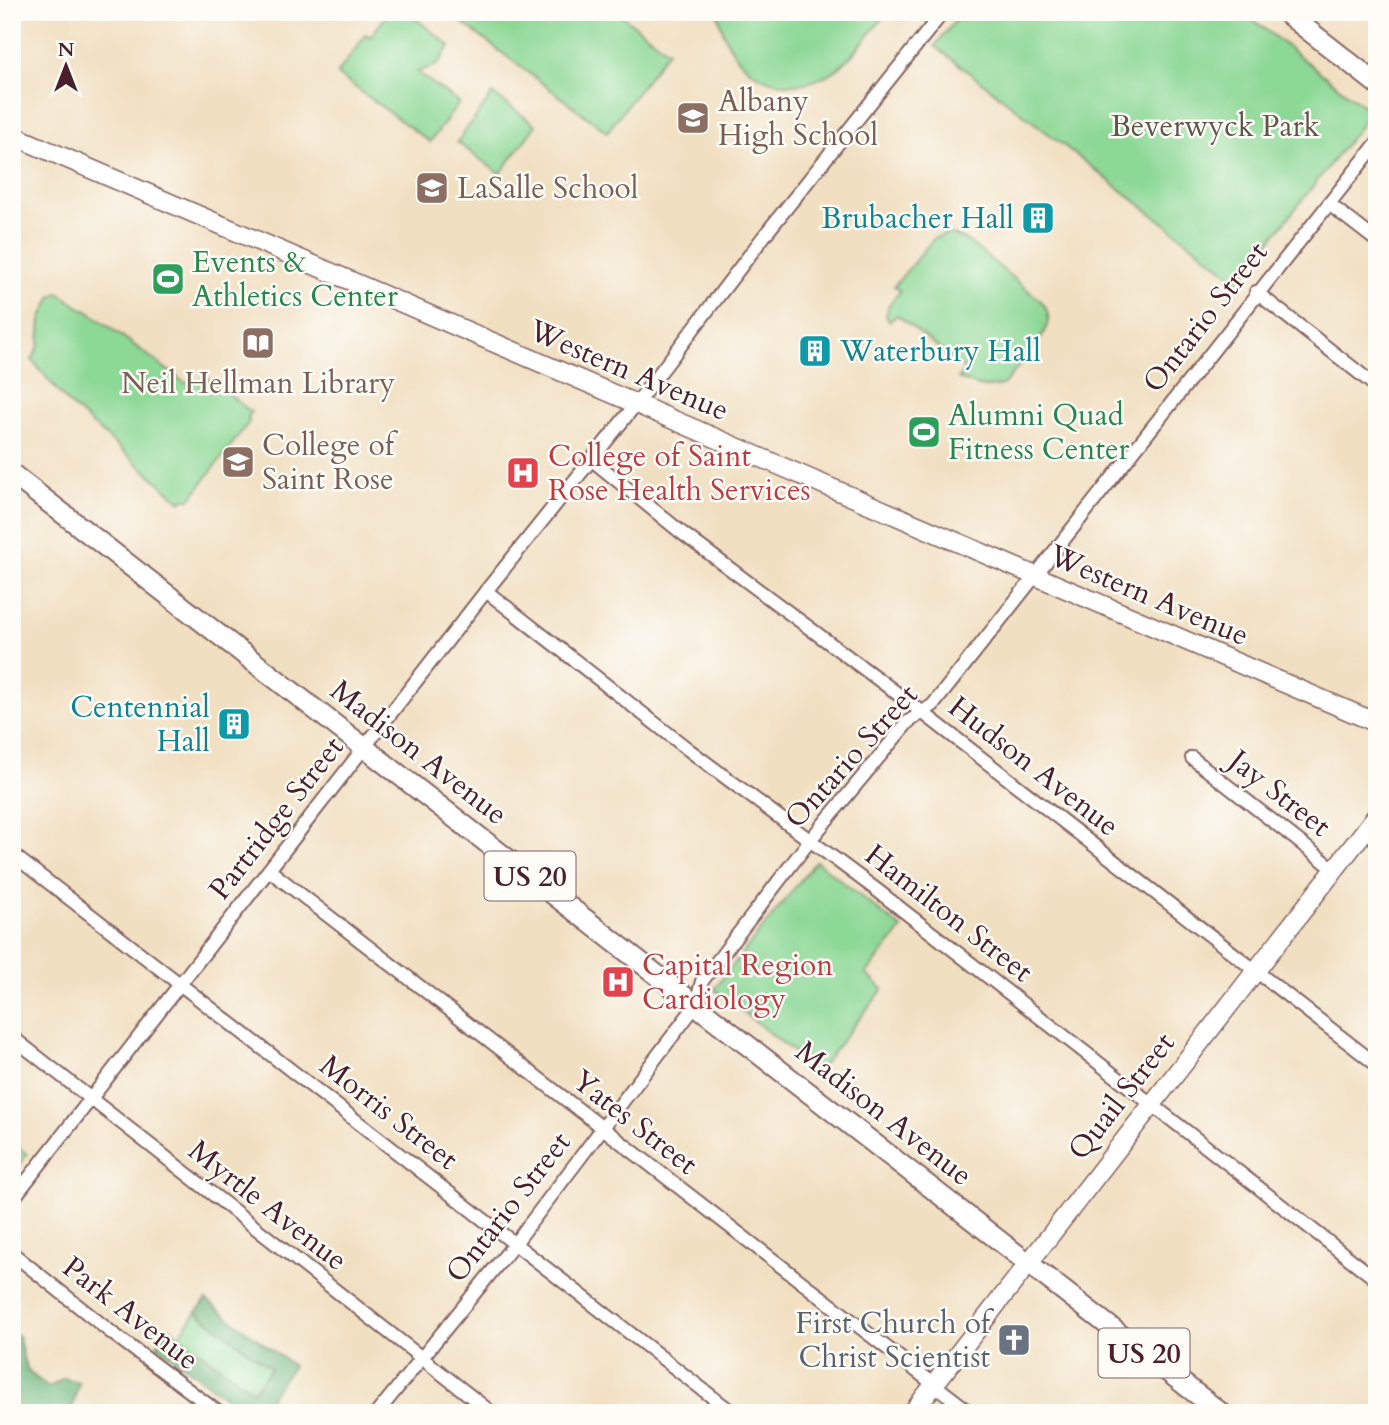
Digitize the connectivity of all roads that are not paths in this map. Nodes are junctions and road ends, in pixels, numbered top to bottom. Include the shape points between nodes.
1 (943, 12) edge
2 (1285, 12) edge
3 (1377, 84) edge
4 (12, 135) edge
5 (1377, 143) edge
6 (1329, 204) junction
7 (1377, 241) edge
8 (1256, 292) junction
9 (1377, 387) edge
10 (636, 404) junction
11 (591, 459) junction
12 (12, 474) edge
13 (1035, 576) junction
14 (486, 591) junction
15 (922, 712) junction
16 (1377, 723) edge
17 (364, 747) junction
18 (1192, 758) dead end
19 (1373, 828) edge
20 (811, 839) junction
21 (12, 854) edge
22 (1335, 869) junction
23 (269, 870) junction
24 (1256, 971) junction
25 (181, 984) junction
26 (696, 1005) junction
27 (12, 1037) edge
28 (1377, 1065) edge
29 (92, 1099) junction
30 (1151, 1103) junction
31 (603, 1130) junction
32 (12, 1200) edge
33 (516, 1242) junction
34 (12, 1253) edge
35 (1027, 1262) junction
36 (1377, 1280) edge
37 (420, 1357) junction
38 (935, 1384) junction
39 (219, 1413) edge
40 (377, 1413) edge
41 (492, 1413) edge
42 (733, 1413) edge
43 (912, 1413) edge
44 (971, 1413) edge
45 (1221, 1413) edge

1 - 10 street, Partridge Street
2 - 3 main road
4 - 10 street, Western Avenue
5 - 6 street, Ontario Street
6 - 7 street
6 - 8 street, Ontario Street
8 - 9 street
8 - 13 street, Ontario Street
10 - 11 street, Partridge Street
10 - 13 street, Western Avenue
11 - 14 street, Partridge Street
11 - 15 street, Hudson Avenue via 682,533
12 - 17 main road, Madison Avenue / US 20
13 - 15 street, Ontario Street via 933,705
13 - 16 street, Western Avenue
14 - 17 street, Partridge Street
14 - 20 street, Hamilton Street
15 - 20 street, Ontario Street via 908,722
15 - 24 street, Hudson Avenue
17 - 23 street, Partridge Street
17 - 26 main road, Madison Avenue / US 20
18 - 22 street, Jay Street
19 - 22 street, Quail Street
20 - 26 street, Ontario Street via 702,981
20 - 30 street, Hamilton Street
21 - 25 street, Morris Street
22 - 24 street, Quail Street
23 - 25 street, Partridge Street
23 - 31 street, Yates Street
24 - 28 street, Hudson Avenue
24 - 30 street, Quail Street
25 - 29 street, Partridge Street
25 - 33 street, Morris Street
26 - 31 street, Ontario Street
26 - 35 main road, Madison Avenue / US 20
27 - 29 street, Myrtle Avenue
29 - 32 street, Partridge Street
29 - 37 street, Myrtle Avenue
30 - 35 street, Quail Street
30 - 36 street, Hamilton Street
31 - 33 street, Ontario Street
31 - 38 street, Yates Street
33 - 37 street, Ontario Street
33 - 42 street, Morris Street
34 - 39 street, Park Avenue
35 - 38 street, Quail Street
35 - 45 main road, Madison Avenue / US 20
37 - 40 street, Ontario Street
37 - 41 street, Myrtle Avenue
38 - 43 street, Quail Street
38 - 44 street, Yates Street

